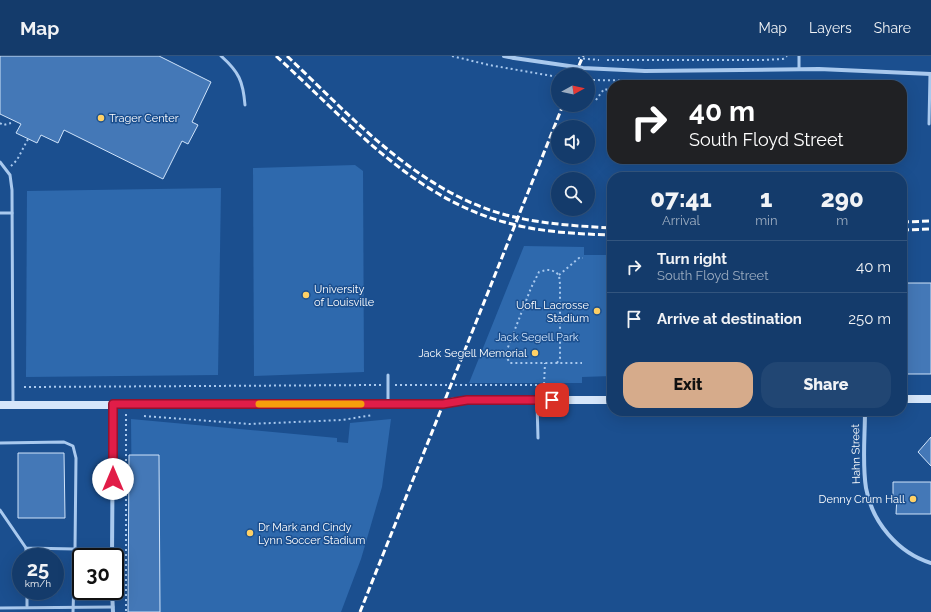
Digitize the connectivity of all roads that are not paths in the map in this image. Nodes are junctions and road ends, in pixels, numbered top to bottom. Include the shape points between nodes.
1 (221, 56) edge
2 (504, 56) edge
3 (799, 56) edge
4 (799, 70) junction
5 (931, 74) edge
6 (245, 105) dead end
7 (929, 124) dead end
8 (0, 162) edge
9 (0, 213) edge
10 (12, 213) junction
11 (388, 375) dead end
12 (907, 399) edge
13 (931, 399) edge
14 (536, 400) junction
15 (607, 400) edge
16 (113, 404) junction
17 (388, 404) junction
18 (0, 405) edge
19 (12, 405) junction
20 (864, 416) edge
21 (538, 438) dead end
22 (0, 443) edge
23 (0, 510) edge
24 (26, 548) edge
25 (75, 548) edge
26 (112, 548) edge
27 (931, 563) edge
28 (27, 600) edge
29 (73, 600) edge
30 (113, 600) edge
31 (27, 606) junction
32 (73, 606) junction
33 (113, 606) junction
34 (0, 608) edge
35 (73, 612) edge
36 (113, 612) edge

1 - 6 lane via 242,81
2 - 4 street, bridge via 548,64 614,70
3 - 4 lane
4 - 5 street
5 - 7 lane
8 - 10 lane via 10,175
9 - 10 lane
10 - 19 lane
11 - 17 lane
12 - 13 street
14 - 15 street
14 - 17 street
14 - 21 lane
16 - 17 street
16 - 19 street
16 - 26 street
18 - 19 street
20 - 27 street, Hahn Street via 866,487 874,513 880,524 899,545 910,554
22 - 25 lane via 64,442 74,446
23 - 24 lane
28 - 31 lane
29 - 32 lane
30 - 33 street
31 - 32 lane
31 - 34 lane
32 - 33 lane
32 - 35 lane
33 - 36 street

